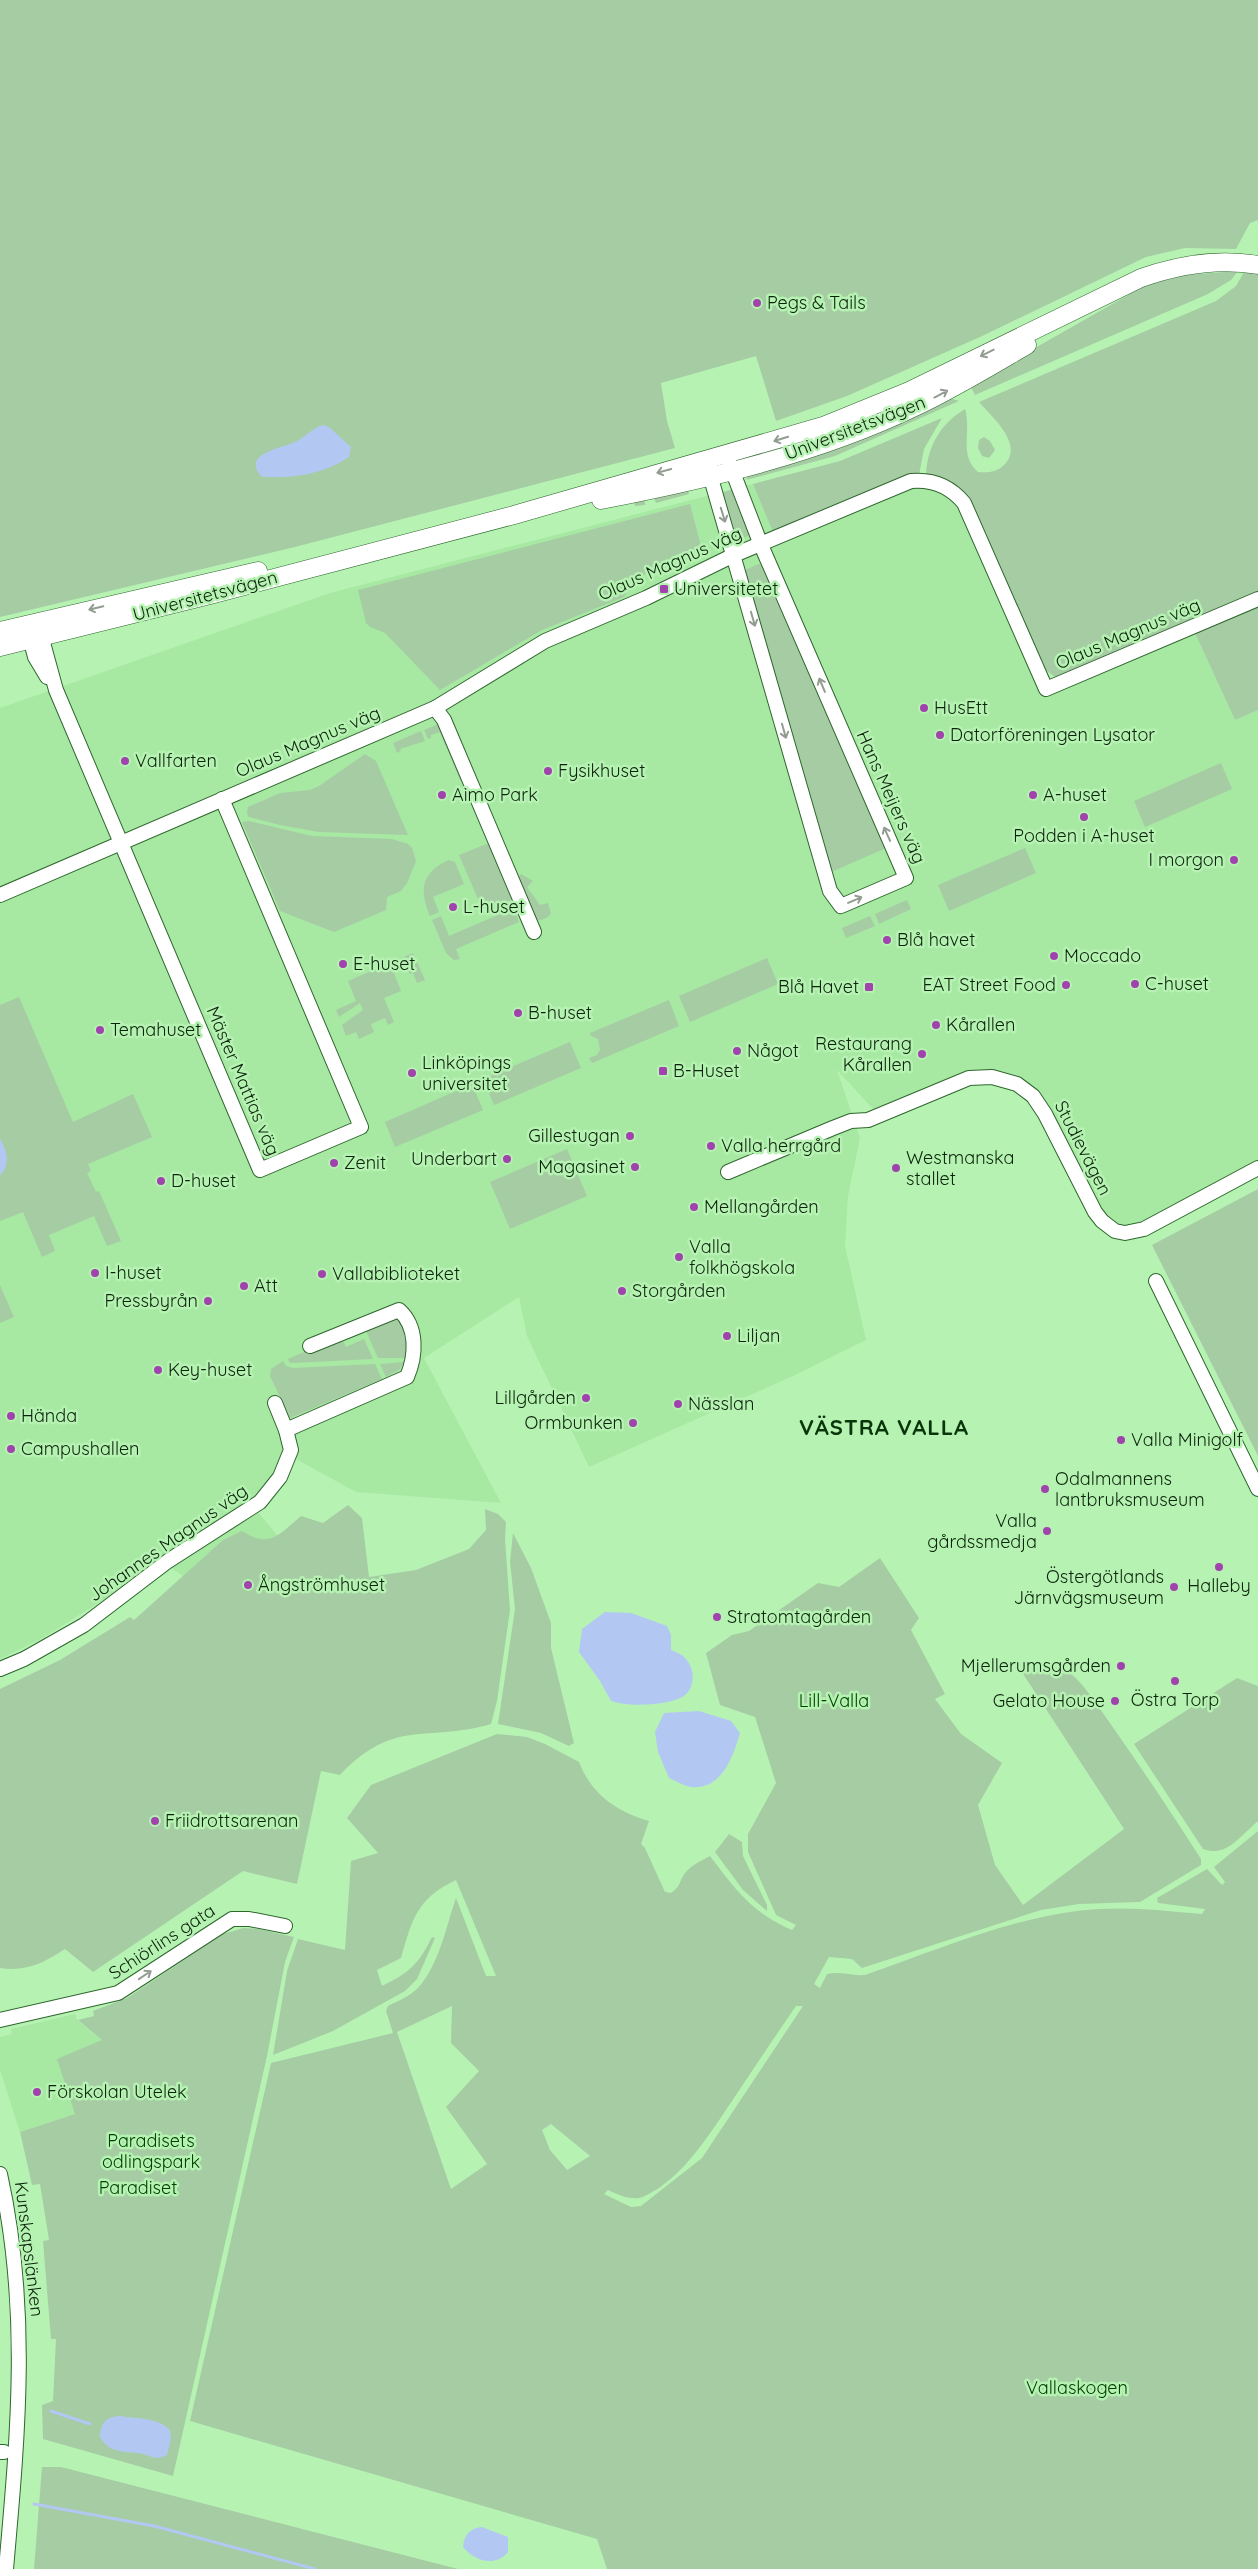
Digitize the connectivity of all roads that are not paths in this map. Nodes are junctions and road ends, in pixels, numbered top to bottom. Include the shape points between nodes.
1 (1258, 265) edge
2 (729, 462) junction
3 (708, 468) junction
4 (761, 545) junction
5 (734, 555) junction
6 (1258, 599) edge
7 (0, 631) edge
8 (34, 631) junction
9 (0, 647) edge
10 (435, 708) junction
11 (222, 800) junction
12 (121, 843) junction
13 (0, 895) edge
14 (534, 932) dead end
15 (1258, 1168) edge
16 (728, 1172) dead end
17 (1156, 1281) dead end
18 (310, 1346) dead end
19 (275, 1403) dead end
20 (286, 1430) junction
21 (1258, 1489) edge
22 (0, 1670) edge
23 (286, 1926) dead end
24 (0, 2020) edge
25 (0, 2174) edge
26 (6, 2569) edge

1 - 2 main road, Universitetsvägen via 1178,266 1141,278 865,411
2 - 3 main road, Universitetsvägen
2 - 4 street, Hans Meijers väg
3 -> 5 street, Hans Meijers väg
3 - 8 main road, Universitetsvägen via 648,491 514,515 210,595
4 - 5 street, Olaus Magnus väg
5 -> 4 street, Hans Meijers väg via 830,891 841,906 906,878
4 - 6 street, Olaus Magnus väg via 912,481 943,485 964,503 1046,689
5 - 10 street, Olaus Magnus väg via 646,598 545,640
7 - 8 main road, Universitetsvägen
8 - 9 main road, Universitetsvägen
8 - 12 street, Mäster Mattias väg via 35,657 56,690
10 - 11 street, Olaus Magnus väg
10 - 14 street via 444,720
11 - 12 street, Olaus Magnus väg
11 - 12 street, Mäster Mattias väg via 362,1127 260,1170
12 - 13 street, Olaus Magnus väg
15 - 16 street, Studievägen via 1144,1229 1115,1231 1095,1212 1033,1096 1017,1084 979,1077 955,1083 868,1120 851,1121
17 - 21 street
18 - 20 street via 399,1310 408,1322 414,1351 407,1377
19 - 20 street, Johannes Magnus väg
20 - 22 street, Johannes Magnus väg via 291,1450 280,1477 260,1502 168,1561 84,1624
24 -> 23 street, Schiörlins gata via 118,1993 232,1920 249,1919
25 - 26 street, Kunskapslänken via 15,2266 20,2346 18,2419

